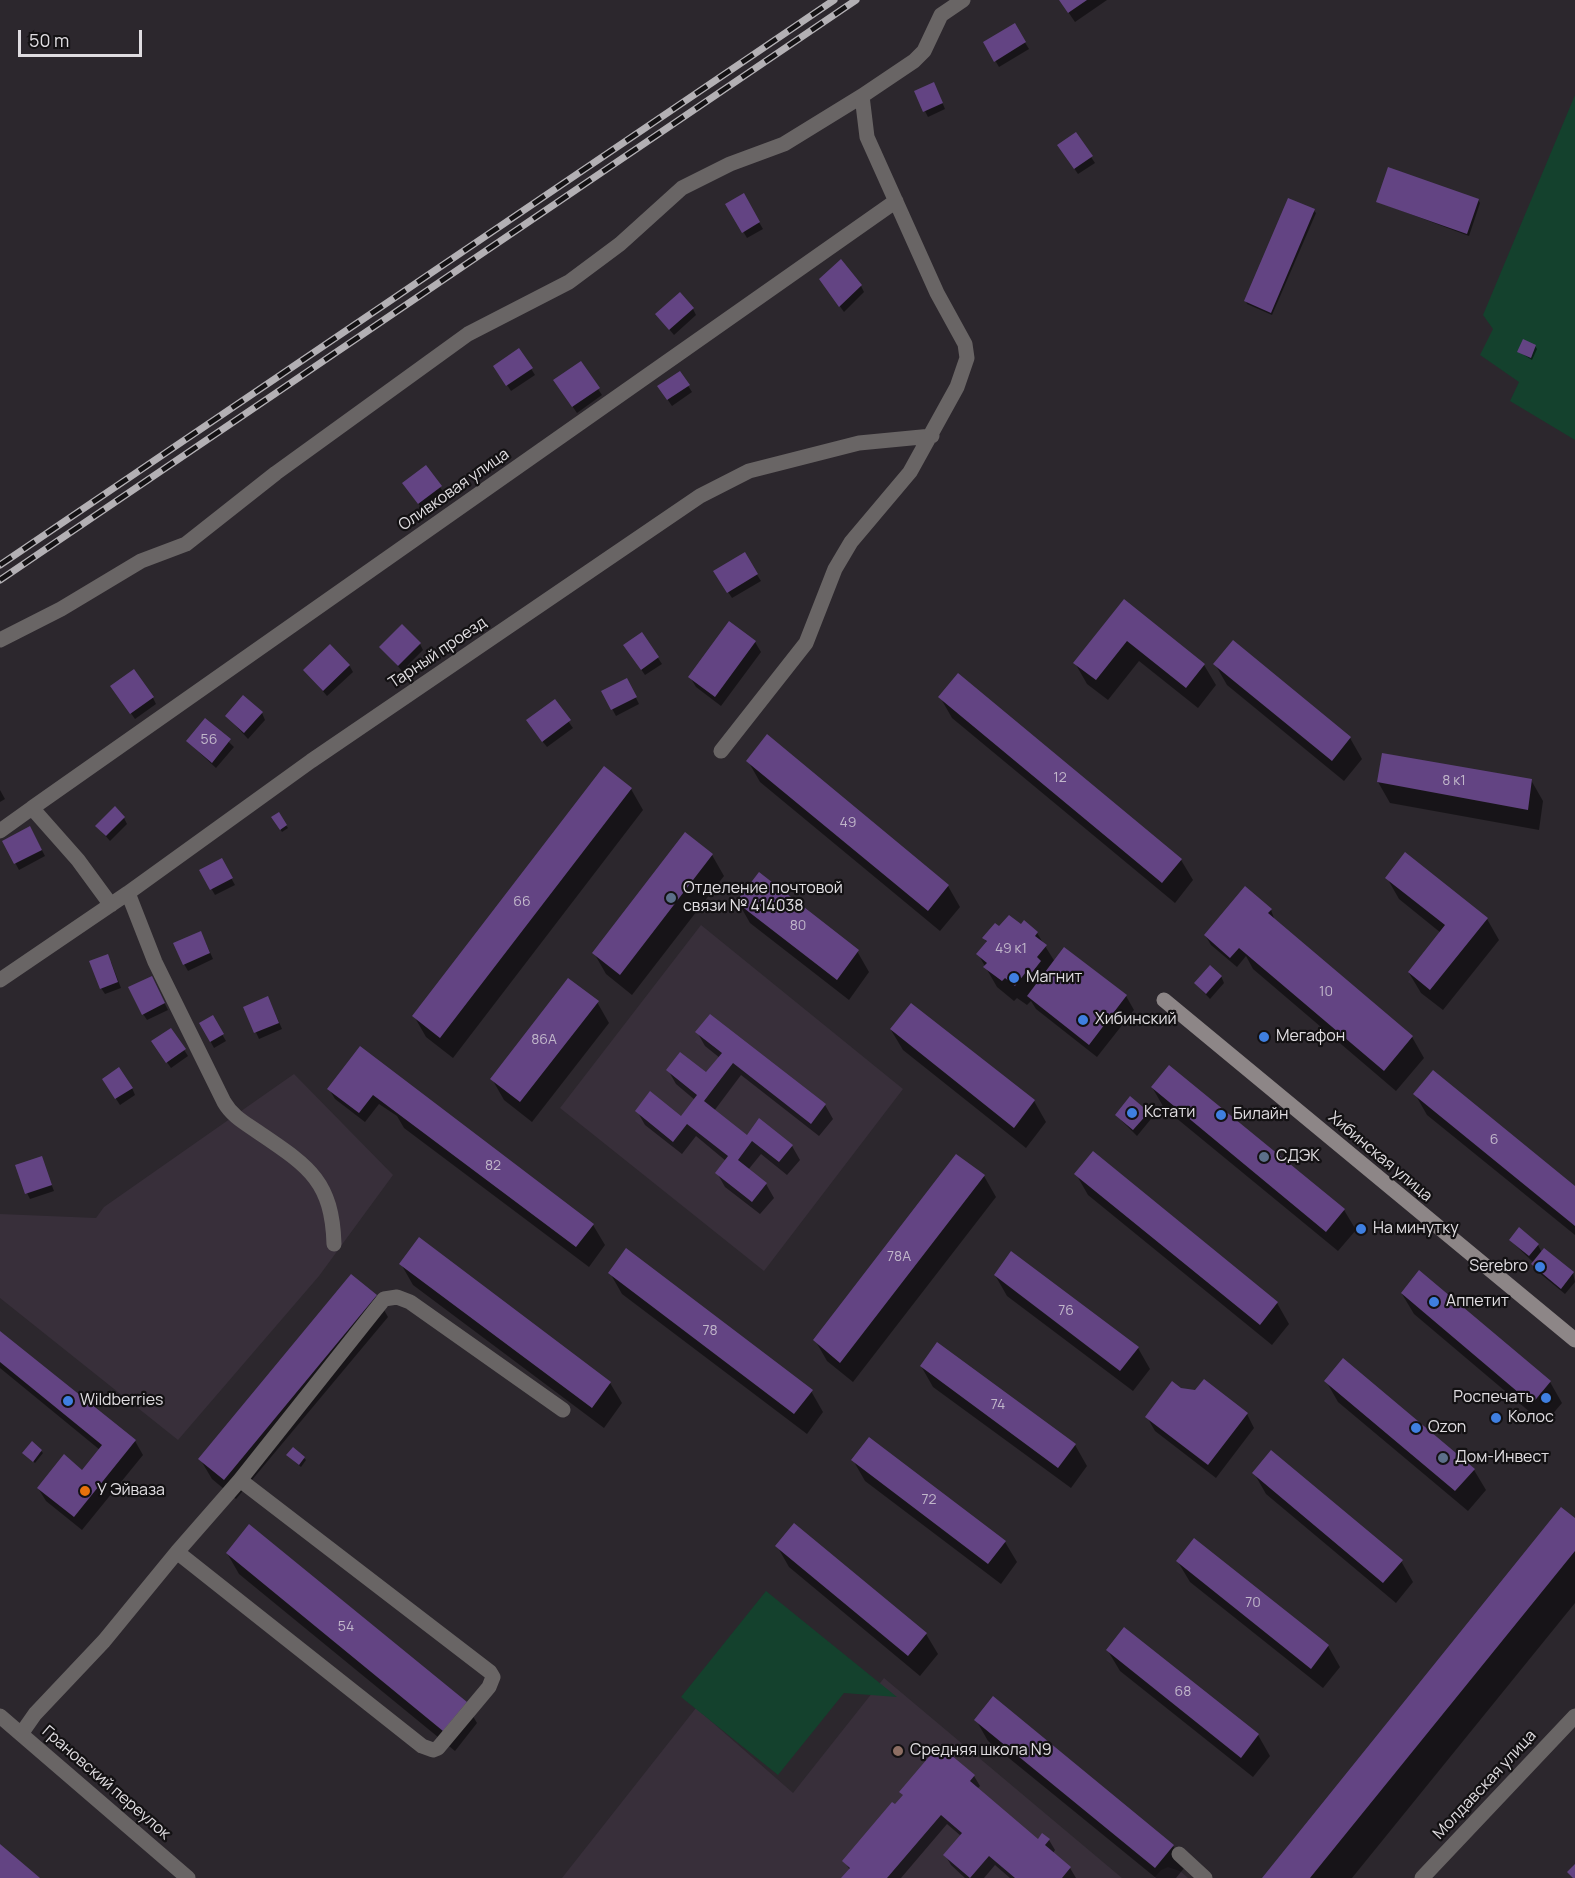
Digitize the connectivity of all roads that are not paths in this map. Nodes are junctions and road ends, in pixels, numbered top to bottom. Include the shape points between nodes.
1 (963, 0) edge
2 (862, 96) junction
3 (896, 201) junction
4 (932, 436) junction
5 (0, 640) edge
6 (721, 751) dead end
7 (32, 808) junction
8 (0, 831) edge
9 (128, 893) junction
10 (111, 905) junction
11 (0, 980) edge
12 (1164, 1000) dead end
13 (334, 1244) dead end
14 (1575, 1340) edge
15 (563, 1410) dead end
16 (240, 1480) junction
17 (177, 1552) junction
18 (0, 1716) edge
19 (1575, 1716) edge
20 (21, 1734) junction
21 (1179, 1854) dead end
22 (188, 1878) edge
23 (1205, 1878) edge
24 (1422, 1878) edge

1 - 2 street via 941,15 924,51 914,61
2 - 3 street via 867,138
2 - 5 street via 784,144 730,164 682,188 620,244 569,282 468,334 276,473 186,544 141,561
3 - 4 street via 937,293 965,344 967,358 960,380
3 - 7 street, Оливковая улица
4 - 6 street via 910,472 863,527 835,569 806,642
4 - 9 street, Тарный проезд via 859,443 749,471 700,496 311,761
7 - 8 street, Оливковая улица
7 - 10 street
9 - 10 street, Тарный проезд
9 - 13 street via 155,962 224,1102 231,1113 278,1145 321,1185 333,1215
10 - 11 street, Тарный проезд
12 - 14 street, Хибинская улица
15 - 16 street via 410,1302 390,1297 384,1299
16 - 17 street
16 - 17 street via 490,1672 493,1677 489,1687 442,1744 433,1750 422,1746
17 - 20 street
18 - 20 street, Грановский переулок
19 - 24 street, Молдавская улица
20 - 22 street, Грановский переулок
21 - 23 street

